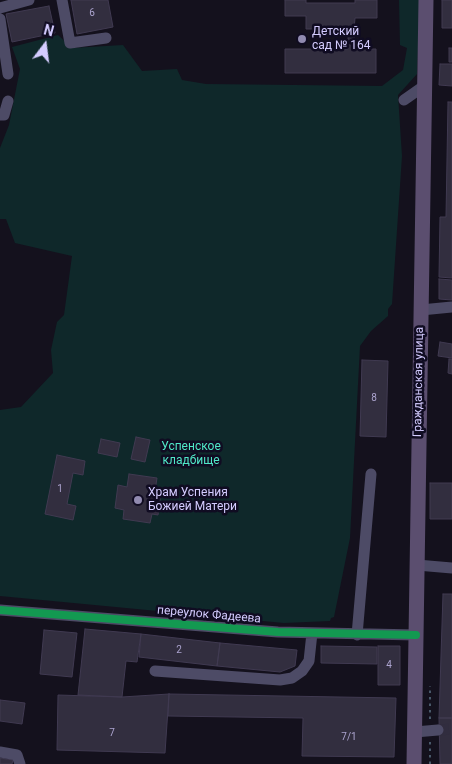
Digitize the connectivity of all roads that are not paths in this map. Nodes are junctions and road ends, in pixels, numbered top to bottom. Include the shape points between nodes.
1 (29, 0) edge
2 (62, 0) edge
3 (426, 0) edge
4 (0, 8) edge
5 (0, 19) edge
6 (106, 38) dead end
7 (8, 74) dead end
8 (424, 86) junction
9 (404, 100) dead end
10 (8, 101) dead end
11 (0, 115) edge
12 (452, 307) edge
13 (421, 310) junction
14 (371, 474) dead end
15 (417, 565) junction
16 (452, 568) edge
17 (0, 610) edge
18 (312, 633) junction
19 (357, 635) junction
20 (416, 635) junction
21 (155, 671) dead end
22 (438, 730) tunnel mouth
23 (415, 732) junction
24 (0, 752) edge
25 (20, 764) edge
26 (414, 764) edge

1 - 4 street
2 - 6 street via 70,43
3 - 8 main road, Гражданская улица
5 - 7 street
8 - 9 street
8 - 13 main road, Гражданская улица
10 - 11 street via 4,115
12 - 13 street
13 - 15 main road, Гражданская улица
14 - 19 street
15 - 16 street
15 - 20 main road, Гражданская улица
17 - 18 street, переулок Фадеева
18 - 19 street, переулок Фадеева
18 - 21 street via 309,661 302,672 292,678 280,680
19 - 20 street, переулок Фадеева
20 - 23 main road, Гражданская улица
22 - 23 street
23 - 26 main road, Гражданская улица
24 - 25 street via 17,755

